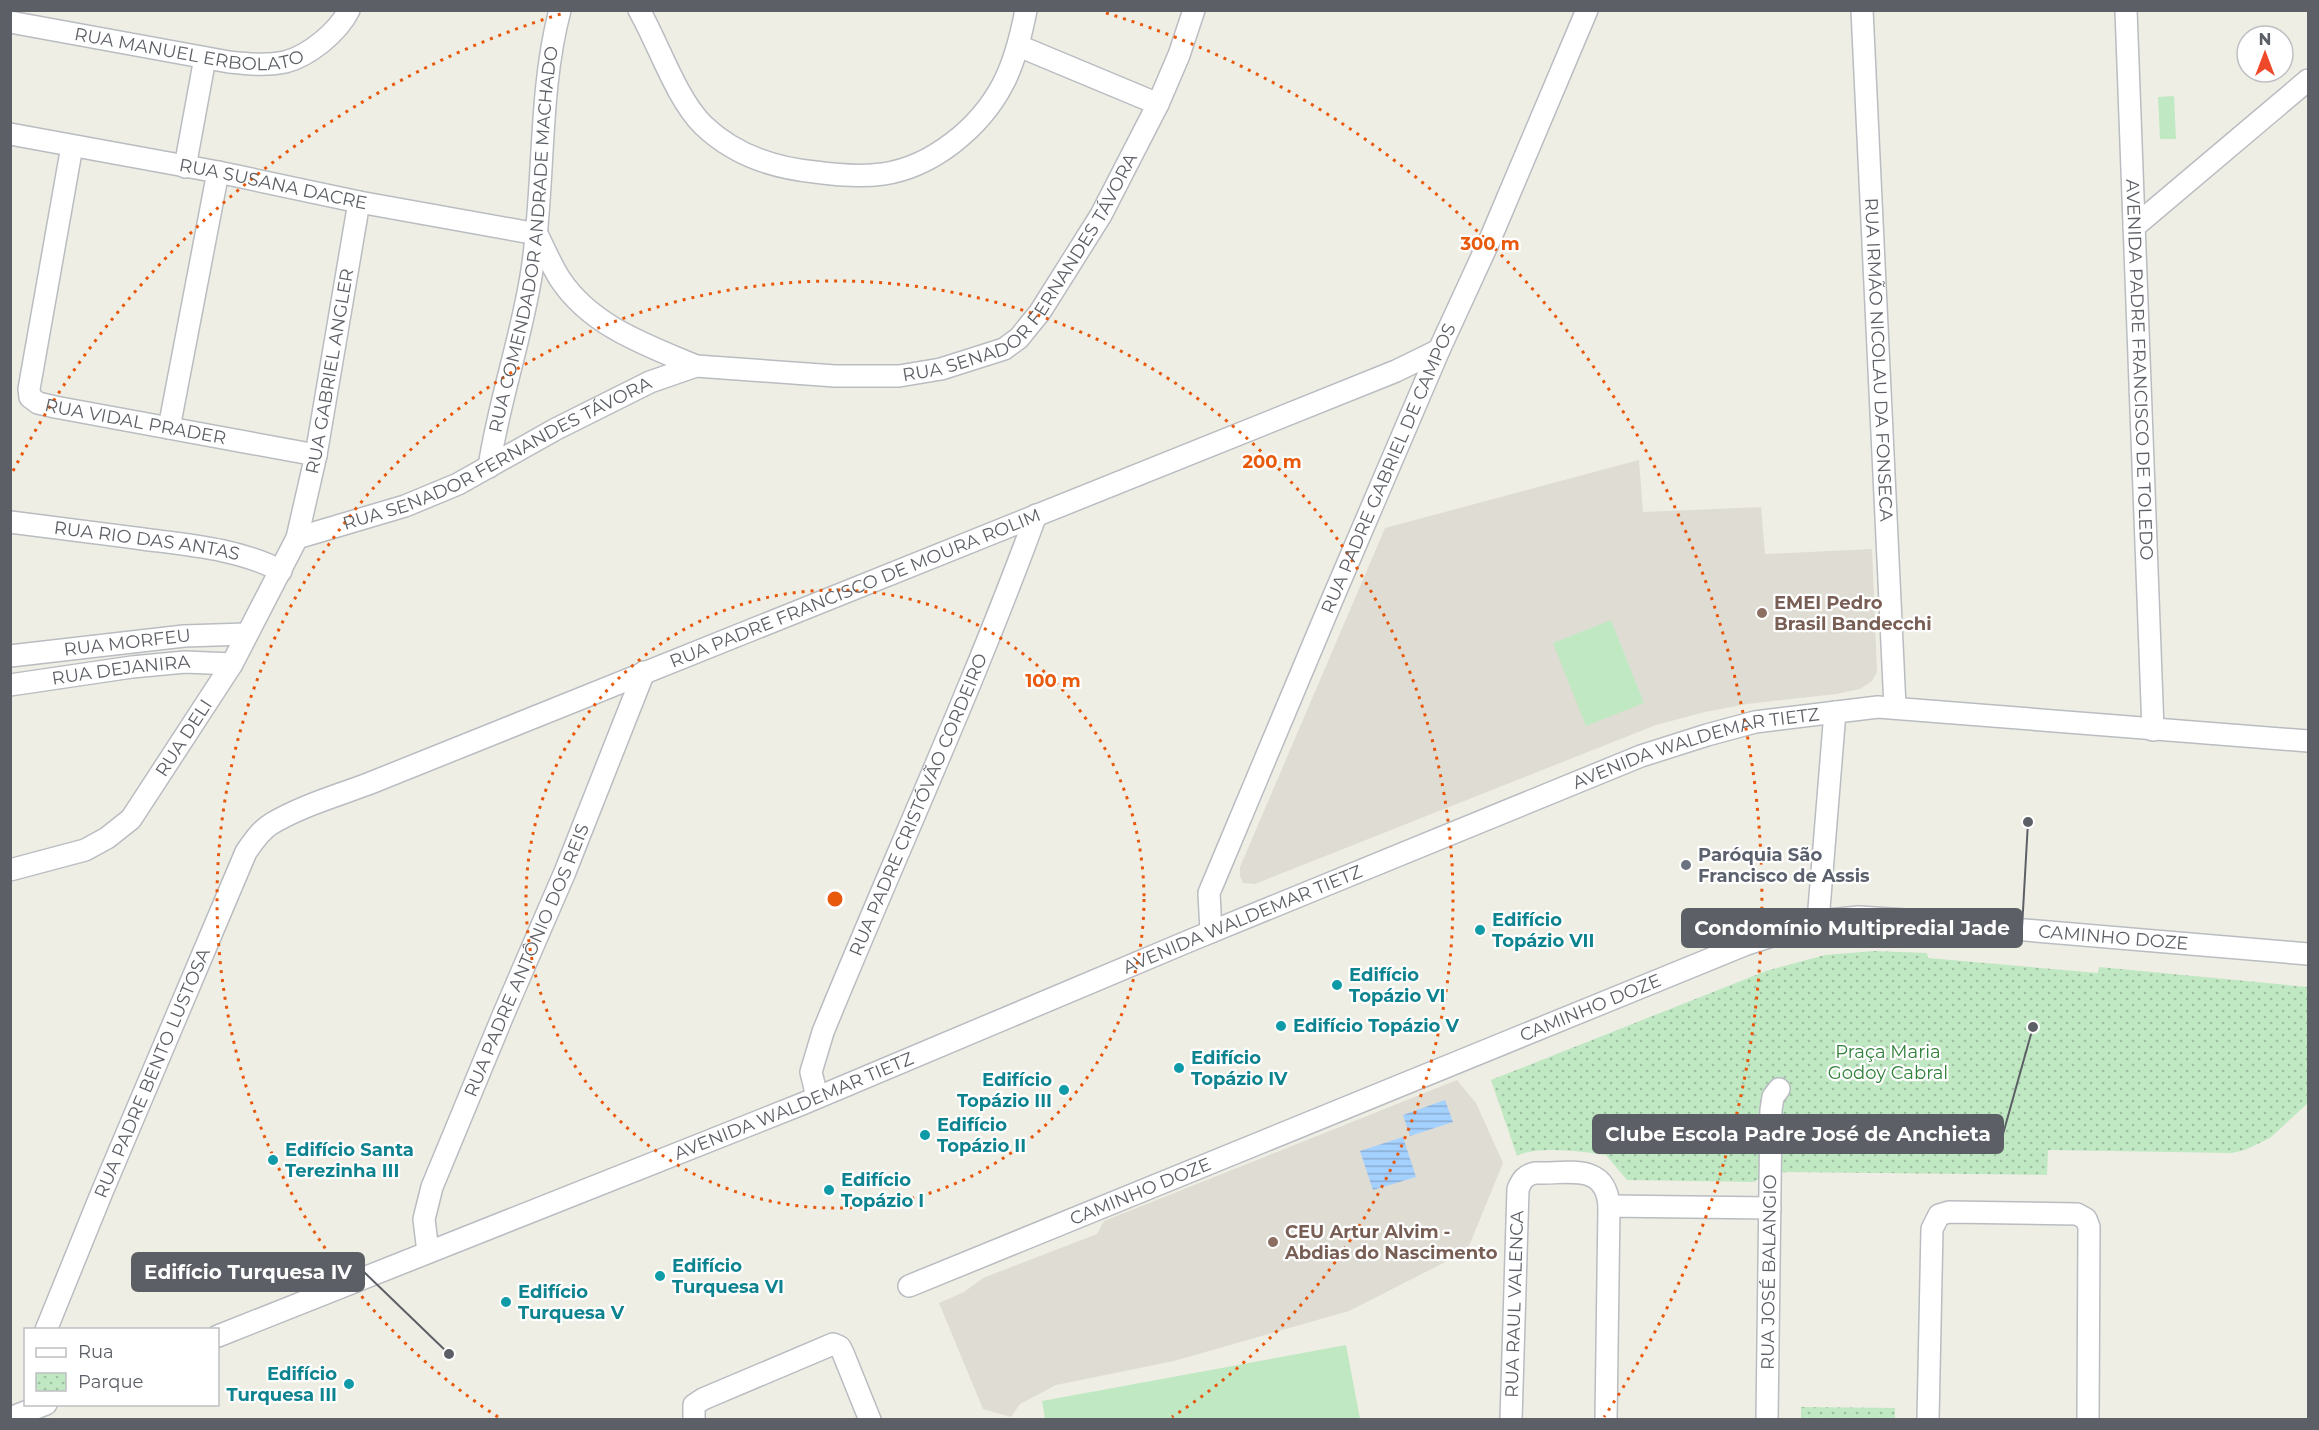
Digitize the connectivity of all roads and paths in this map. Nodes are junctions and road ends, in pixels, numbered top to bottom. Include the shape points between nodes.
1 (349, 10) edge
2 (560, 10) edge
3 (639, 10) edge
4 (1194, 10) edge
5 (1587, 10) edge
6 (1862, 10) edge
7 (2126, 10) edge
8 (1023, 11) edge
9 (10, 22) edge
10 (1019, 46) junction
11 (205, 58) junction
12 (2308, 80) edge
13 (1158, 104) junction
14 (10, 134) edge
15 (72, 146) junction
16 (185, 167) junction
17 (218, 172) junction
18 (359, 202) junction
19 (2134, 227) junction
20 (537, 234) junction
21 (1439, 350) junction
22 (696, 366) junction
23 (169, 428) junction
24 (316, 455) junction
25 (489, 467) junction
26 (1036, 515) junction
27 (10, 522) edge
28 (297, 538) junction
29 (281, 571) junction
30 (246, 634) junction
31 (10, 657) edge
32 (232, 664) junction
33 (644, 672) junction
34 (10, 685) edge
35 (1894, 707) junction
36 (1835, 712) junction
37 (2153, 730) junction
38 (2308, 741) edge
39 (270, 825) joint
40 (10, 870) edge
41 (1818, 921) junction
42 (1211, 932) junction
43 (2308, 954) edge
44 (1779, 1089) dead end
45 (817, 1097) junction
46 (1609, 1206) junction
47 (1770, 1208) junction
48 (428, 1252) junction
49 (909, 1286) dead end
50 (46, 1328) edge
51 (219, 1336) edge
52 (41, 1406) edge
53 (10, 1418) edge
54 (694, 1419) edge
55 (870, 1419) edge
56 (1512, 1419) edge
57 (1606, 1419) edge
58 (1767, 1419) edge
59 (1928, 1419) edge
60 (2088, 1419) edge

1 - 11 street, RUA MANUEL ERBOLATO via 323,43 286,62 258,65
2 - 20 street, RUA COMENDADOR ANDRADE MACHADO via 547,98
3 - 10 street via 684,99 702,124 724,143 762,162 842,175 883,174 902,169 921,163 950,145 981,116 1003,84
4 - 13 street, RUA SENADOR FERNANDES TÁVORA
5 - 21 street, RUA PADRE GABRIEL DE CAMPOS
6 - 35 street, RUA IRMÃO NICOLAU DA FONSECA
7 - 19 street, AVENIDA PADRE FRANCISCO DE TOLEDO
8 - 10 street
9 - 11 street, RUA MANUEL ERBOLATO
10 - 13 street
11 - 16 street
12 - 19 street
13 - 22 street, RUA SENADOR FERNANDES TÁVORA via 1073,261 1040,312 1019,338 1004,349 941,369 871,377
14 - 15 street, RUA SUSANA DACRE
15 - 16 street, RUA SUSANA DACRE
15 - 23 street, RUA VIDAL PRADER via 30,397 46,405
16 - 17 street, RUA SUSANA DACRE
17 - 18 street, RUA SUSANA DACRE
17 - 23 street
18 - 20 street, RUA SUSANA DACRE
18 - 24 street, RUA GABRIEL ANGLER
19 - 37 street, AVENIDA PADRE FRANCISCO DE TOLEDO
20 - 22 street, RUA SENADOR FERNANDES TÁVORA via 560,280 602,322
20 - 25 street, RUA COMENDADOR ANDRADE MACHADO via 527,300 501,399
21 - 26 street, RUA PADRE FRANCISCO DE MOURA ROLIM via 1396,371
21 - 42 street, RUA PADRE GABRIEL DE CAMPOS via 1209,893
22 - 25 street, RUA SENADOR FERNANDES TÁVORA via 650,382
23 - 24 street, RUA VIDAL PRADER
24 - 28 street, RUA GABRIEL ANGLER
25 - 28 street, RUA SENADOR FERNANDES TÁVORA via 405,506
26 - 33 street, RUA PADRE FRANCISCO DE MOURA ROLIM
26 - 45 street, RUA PADRE CRISTÓVÃO CORDEIRO via 933,774 823,1032 811,1072
27 - 29 street, RUA RIO DAS ANTAS via 233,553
28 - 29 street, RUA DELI
29 - 30 street, RUA DELI
30 - 31 street, RUA MORFEU via 184,636
30 - 32 street, RUA DELI
32 - 34 street, RUA DEJANIRA via 153,665
32 - 40 street, RUA DELI via 131,819 85,850
33 - 39 street, RUA PADRE FRANCISCO DE MOURA ROLIM via 306,807
33 - 48 street, RUA PADRE ANTÔNIO DOS REIS via 565,872 432,1187 424,1219
35 - 36 street, AVENIDA WALDEMAR TIETZ
35 - 37 street, AVENIDA WALDEMAR TIETZ
36 - 41 street
36 - 42 street, AVENIDA WALDEMAR TIETZ via 1755,722 1641,756
37 - 38 street, AVENIDA WALDEMAR TIETZ
39 - 50 street, RUA PADRE BENTO LUSTOSA via 246,852
41 - 43 street, CAMINHO DOZE via 1858,917 1906,920
41 - 49 street, CAMINHO DOZE via 1747,945
42 - 45 street, AVENIDA WALDEMAR TIETZ
44 - 47 street, RUA JOSÉ BALANGIO via 1771,1110
45 - 48 street, AVENIDA WALDEMAR TIETZ
46 - 47 street
46 - 56 street, RUA RAUL VALENCA via 1604,1183 1589,1174 1528,1175 1518,1190
46 - 57 street
47 - 58 street, RUA JOSÉ BALANGIO
48 - 51 street, AVENIDA WALDEMAR TIETZ
52 - 53 street
54 - 55 street via 694,1405 703,1398 830,1345 837,1345 843,1353
59 - 60 street via 1932,1229 1939,1215 1949,1212 2077,1214 2086,1219

